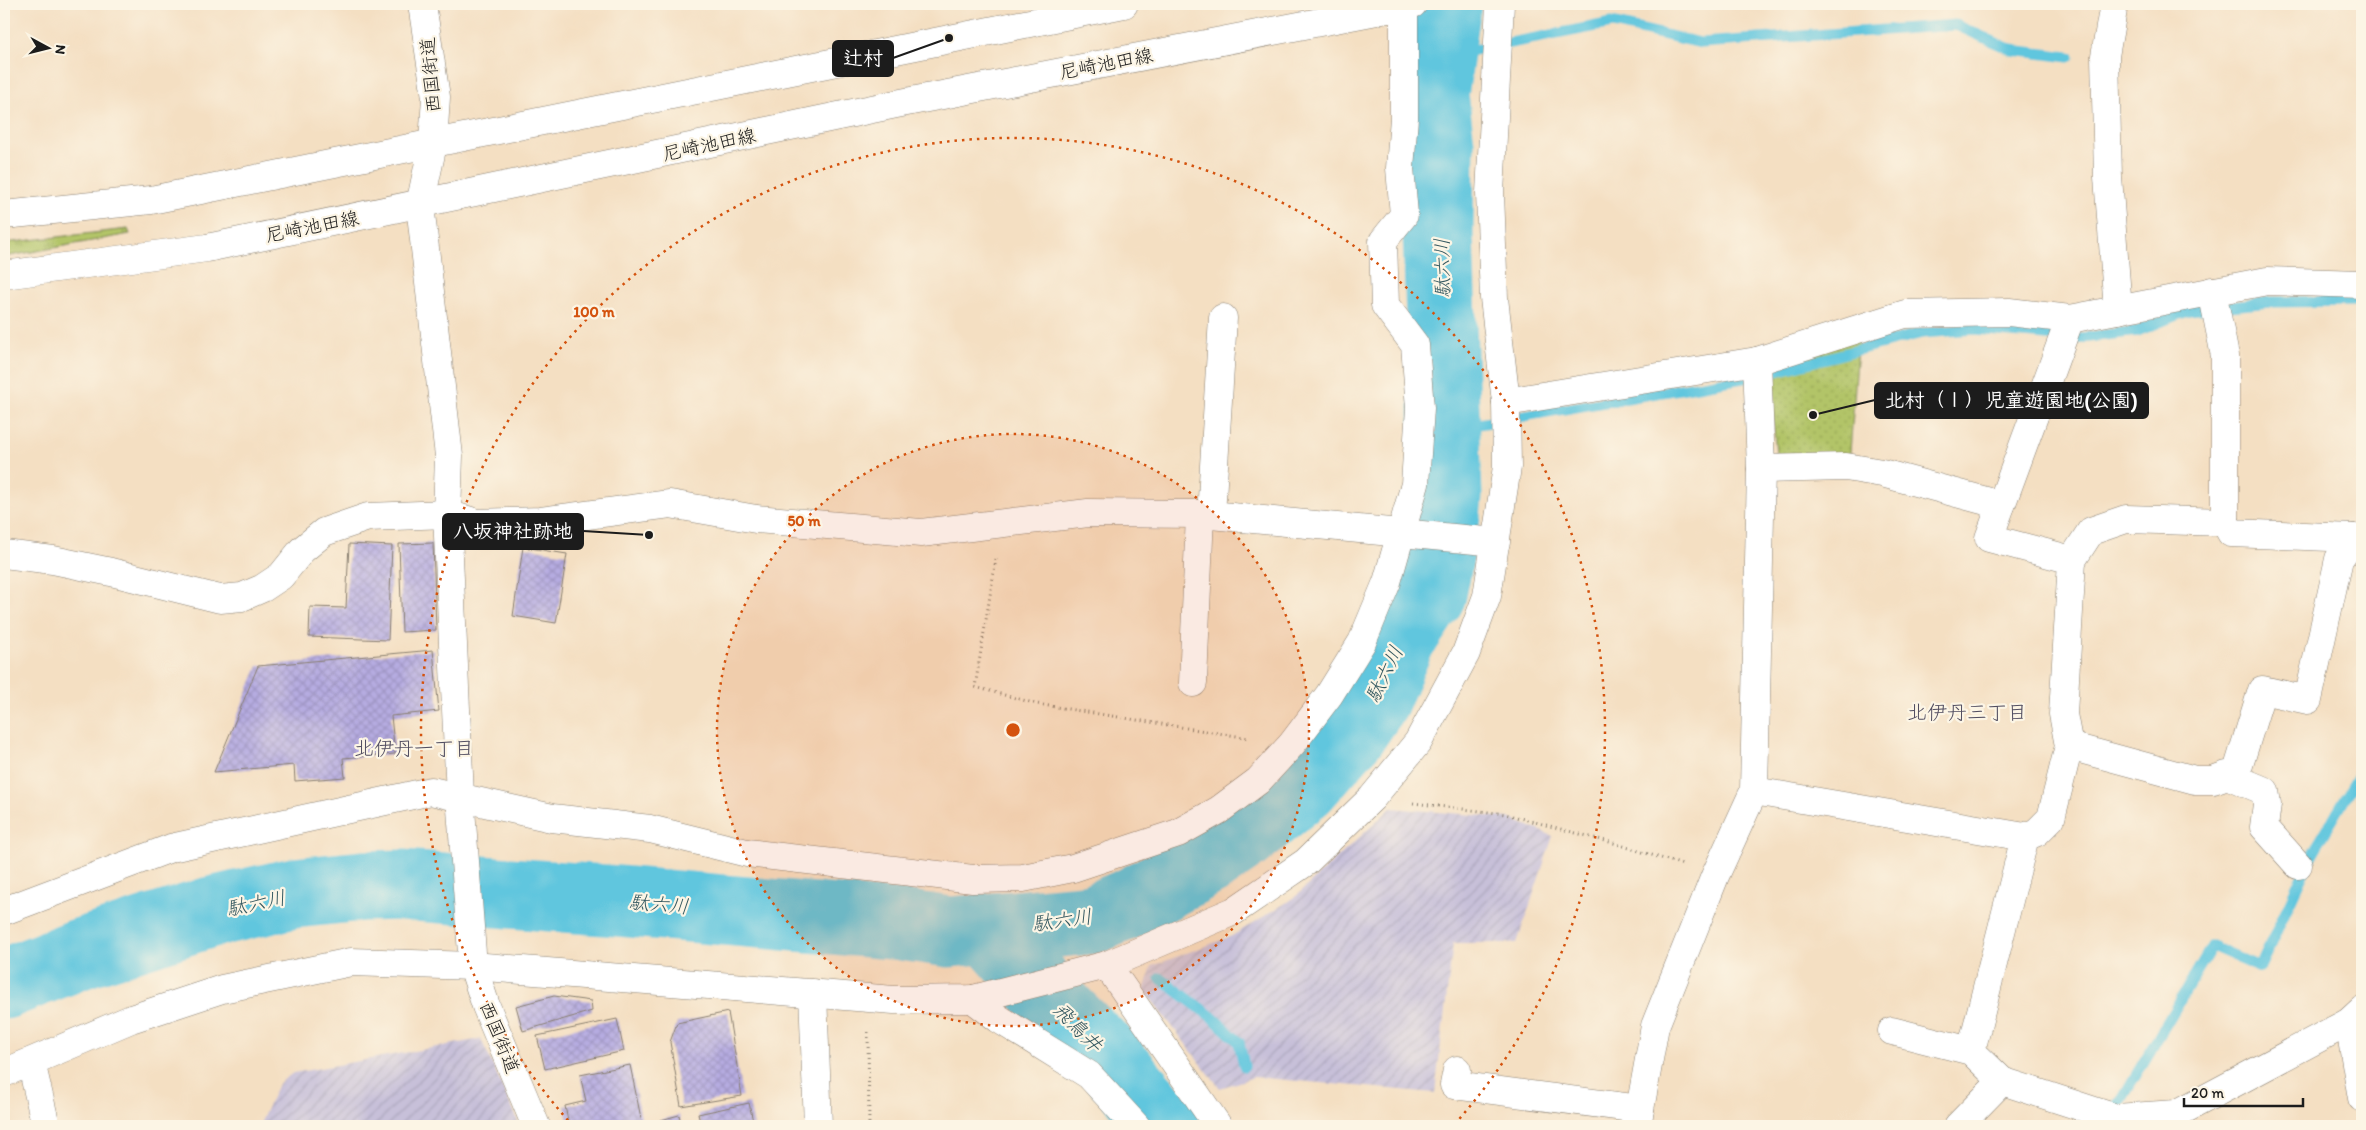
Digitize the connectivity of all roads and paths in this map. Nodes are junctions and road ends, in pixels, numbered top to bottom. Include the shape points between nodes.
1 (422, 4) edge
2 (1124, 4) edge
3 (1407, 4) edge
4 (1500, 4) edge
5 (2114, 4) edge
6 (1088, 7) edge
7 (433, 144) junction
8 (420, 205) junction
9 (4, 215) edge
10 (4, 275) edge
11 (2362, 284) edge
12 (2212, 291) junction
13 (2118, 310) junction
14 (1223, 318) dead end
15 (2070, 319) junction
16 (1757, 361) junction
17 (1506, 402) junction
18 (1761, 469) junction
19 (2001, 505) junction
20 (447, 514) junction
21 (1206, 514) junction
22 (2225, 522) junction
23 (1002, 524) junction
24 (1401, 532) junction
25 (2358, 540) edge
26 (1496, 542) junction
27 (4, 554) edge
28 (2072, 560) junction
29 (1193, 683) dead end
30 (1292, 744) junction
31 (2069, 746) junction
32 (2235, 778) junction
33 (1754, 790) junction
34 (1372, 798) junction
35 (462, 804) junction
36 (2025, 837) junction
37 (2298, 866) dead end
38 (1716, 876) junction
39 (4, 911) edge
40 (473, 956) junction
41 (1107, 965) junction
42 (813, 993) junction
43 (985, 996) junction
44 (868, 998) junction
45 (2355, 1016) edge
46 (1892, 1031) dead end
47 (1970, 1051) junction
48 (31, 1062) junction
49 (4, 1073) edge
50 (2002, 1081) junction
51 (1455, 1083) dead end
52 (2362, 1098) edge
53 (1638, 1118) edge
54 (2165, 1121) edge
55 (2115, 1122) edge
56 (46, 1126) edge
57 (536, 1126) edge
58 (818, 1126) edge
59 (869, 1126) edge
60 (1136, 1126) edge
61 (1218, 1126) edge
62 (1958, 1126) edge

1 - 7 street, 西国街道 via 436,97
2 - 6 street
3 - 8 street, 尼崎池田線 via 896,104
3 - 24 street via 1400,168 1404,216 1383,241 1385,305 1415,345 1420,408 1415,484
4 - 17 street via 1490,193 1494,298
5 - 13 street via 2104,56 2108,177
6 - 7 street
7 - 8 street, 西国街道
7 - 9 street via 150,200
8 - 10 street, 尼崎池田線 via 208,248
8 - 20 street, 西国街道 via 449,456
11 - 12 street via 2267,281
12 - 13 street
12 - 22 street via 2225,356
13 - 15 street
14 - 21 street
15 - 16 street via 2009,312 1906,314
15 - 19 street
16 - 17 street
16 - 18 street
17 - 26 street via 1507,467
18 - 19 street via 1846,467 1882,473
18 - 33 street
19 - 28 street via 1989,538
20 - 23 street via 477,523 541,521 670,504 756,518 921,533
20 - 27 street via 368,517 348,522 324,532 302,550 281,576 263,588 242,597 220,600 111,572
20 - 35 street, 西国街道
21 - 23 street via 1088,513
21 - 24 street
21 - 29 street
22 - 25 street via 2231,533
22 - 28 street via 2126,519 2091,531
23 - 30 path via 975,687 1037,704
24 - 26 street
24 - 30 street via 1387,582 1362,642 1329,695
25 - 32 street via 2339,559 2308,700 2262,690
26 - 34 street via 1487,596 1466,652 1418,742
28 - 31 street via 2063,714
30 - 35 street via 1258,782 1219,810 1178,833 1073,868 1023,878 973,878 747,853 650,829
31 - 32 street via 2195,780 2213,780 2227,775
31 - 36 street via 2051,818 2037,832
32 - 37 street via 2265,790 2264,827
33 - 36 street
33 - 38 street
34 - 38 path via 1506,814 1617,844
34 - 41 street via 1306,862 1234,911
35 - 39 street via 431,791 171,848
35 - 40 street, 西国街道
36 - 47 street
38 - 53 street via 1655,1026
40 - 42 street
40 - 48 street via 351,962 222,989 131,1018
40 - 57 street, 西国街道 via 486,1006
41 - 43 street
41 - 61 street
42 - 44 street
42 - 58 street
43 - 44 street
43 - 60 street via 999,1019 1089,1075
44 - 59 path
45 - 52 street
45 - 54 street
46 - 47 street
47 - 50 street
48 - 49 street
48 - 56 street
50 - 55 street
50 - 62 street
51 - 53 street
54 - 55 street

